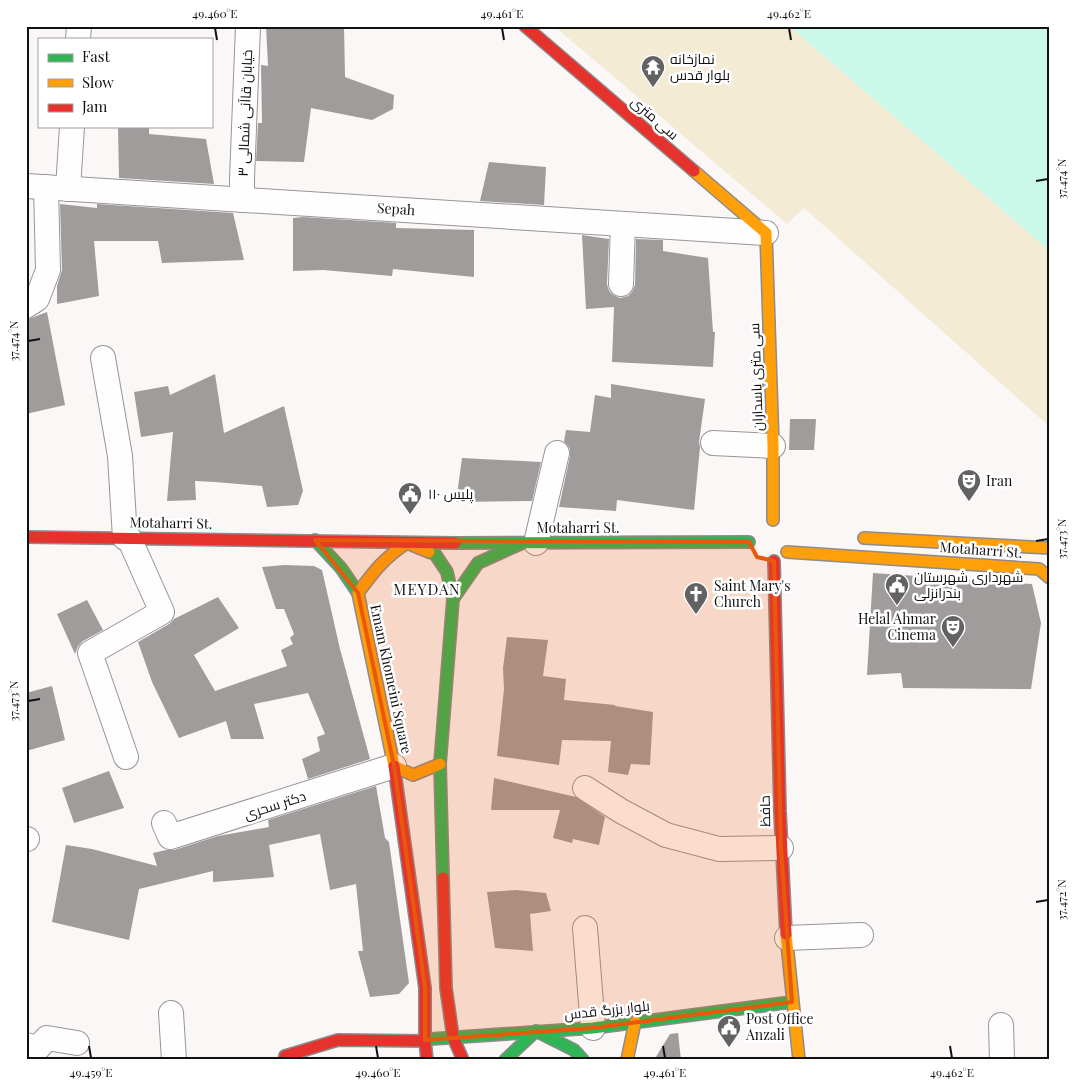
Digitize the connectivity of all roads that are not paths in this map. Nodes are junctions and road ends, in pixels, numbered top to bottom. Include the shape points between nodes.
1 (248, 26) edge
2 (525, 26) edge
3 (71, 128) edge
4 (47, 187) edge
5 (242, 200) junction
6 (623, 224) junction
7 (766, 233) junction
8 (621, 284) dead end
9 (26, 306) edge
10 (102, 358) dead end
11 (713, 443) dead end
12 (773, 446) junction
13 (557, 453) dead end
14 (773, 522) dead end
15 (26, 537) edge
16 (127, 538) junction
17 (857, 538) dead end
18 (315, 540) junction
19 (751, 542) dead end
20 (407, 543) junction
21 (528, 543) junction
22 (789, 548) joint
23 (1050, 548) edge
24 (1050, 578) edge
25 (358, 593) junction
26 (453, 599) junction
27 (126, 756) dead end
28 (440, 764) junction
29 (394, 766) junction
30 (585, 788) dead end
31 (164, 823) dead end
32 (781, 848) junction
33 (585, 928) dead end
34 (861, 935) dead end
35 (787, 938) junction
36 (792, 1002) junction
37 (171, 1014) dead end
38 (636, 1022) junction
39 (1001, 1025) dead end
40 (592, 1028) junction
41 (536, 1031) junction
42 (453, 1036) junction
43 (425, 1040) junction
44 (77, 1043) dead end
45 (26, 1045) edge
46 (174, 1060) edge
47 (284, 1060) edge
48 (427, 1060) edge
49 (464, 1060) edge
50 (505, 1060) edge
51 (583, 1060) edge
52 (627, 1060) edge
53 (799, 1060) edge
54 (1002, 1060) edge

1 - 5 street, خیابان قاآنی شمالی ۳
2 - 7 street, سی متری
3 - 4 street
4 - 5 street, Sepah
4 - 9 street via 48,270 37,299
5 - 6 street, Sepah
6 - 7 street, Sepah
6 - 8 street
7 - 12 street, سی متری پاسداران
10 - 16 street via 120,456
11 - 12 street
12 - 14 street, سی متری پاسداران
13 - 21 street
15 - 16 street, Motaharri St.
16 - 18 street, Motaharri St.
16 - 27 street via 162,612 90,653
17 - 23 street, Motaharri St.
18 - 20 street, Motaharri St.
18 - 25 street via 341,568
19 - 21 street, Motaharri St.
20 - 21 street, Motaharri St.
20 - 25 street, Emam Khomeini Square via 376,568
20 - 26 street via 435,554 447,572
21 - 26 street via 478,564
22 - 24 street, Motaharri St. via 1039,569
22 - 32 street, حافظ via 782,558 770,561
25 - 29 street, Emam Khomeini Square
26 - 28 street
28 - 29 street, Emam Khomeini Square via 413,775
28 - 42 street via 446,988
29 - 31 street, دکتر سحری via 170,837
29 - 43 street via 425,988
30 - 32 street via 666,835 720,849
32 - 35 street, حافظ
33 - 40 street
34 - 35 street
35 - 36 street, حافظ
36 - 38 street, بلوار بزرگ قدس
36 - 53 street, حافظ
37 - 46 street
38 - 40 street, بلوار بزرگ قدس
38 - 52 street
39 - 54 street
40 - 41 street, بلوار بزرگ قدس
41 - 42 street, بلوار بزرگ قدس
41 - 50 street
41 - 51 street via 574,1050
42 - 43 street, بلوار بزرگ قدس
42 - 49 street
43 - 47 street, بلوار بزرگ قدس via 338,1040 285,1056
43 - 48 street
44 - 45 street via 47,1038 38,1048

